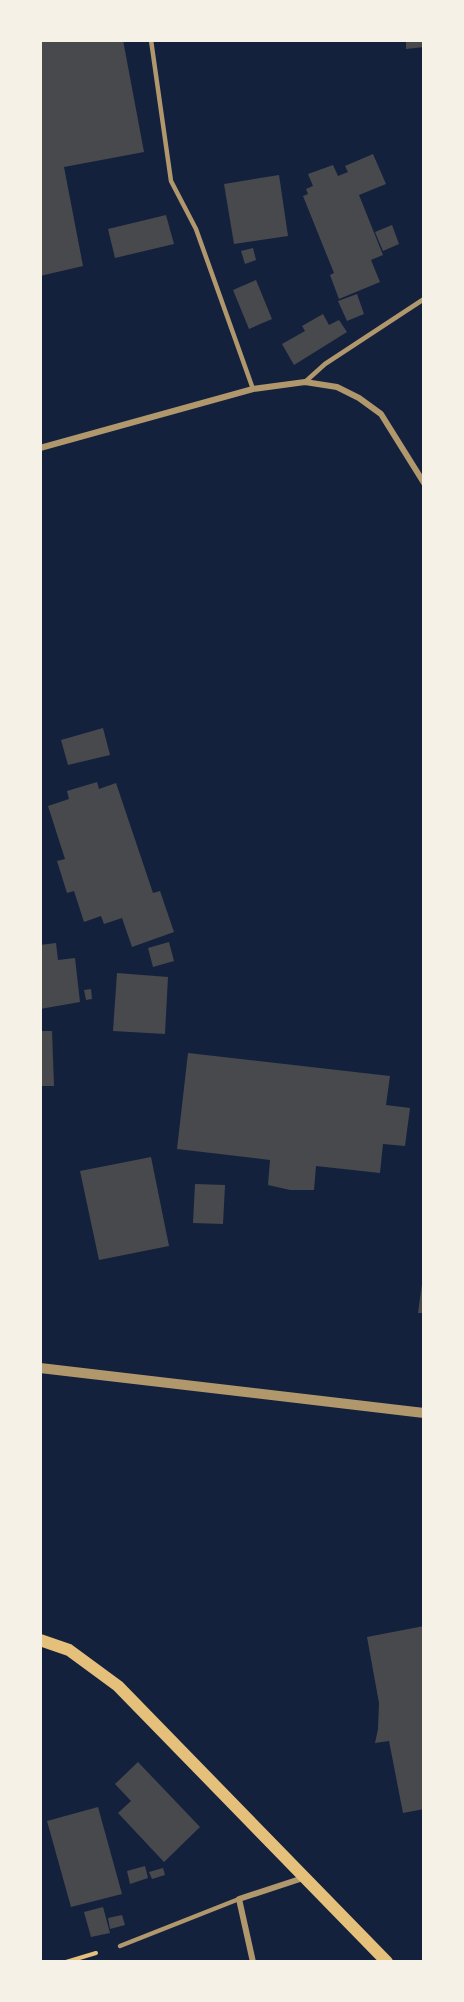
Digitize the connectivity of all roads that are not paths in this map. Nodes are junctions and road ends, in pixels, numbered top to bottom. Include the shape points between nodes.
1 (151, 40) edge
2 (423, 298) edge
3 (305, 382) junction
4 (253, 389) junction
5 (40, 448) edge
6 (423, 483) edge
7 (40, 1368) edge
8 (423, 1413) edge
9 (40, 1640) edge
10 (307, 1877) junction
11 (239, 1899) junction
12 (120, 1946) dead end
13 (253, 1962) edge
14 (387, 1962) edge

1 - 4 lane via 171,181 196,229
2 - 3 lane via 325,364
3 - 4 street
3 - 6 street via 337,387 381,414
4 - 5 street
7 - 8 street
9 - 10 main road via 69,1650 118,1686
10 - 11 street
10 - 14 main road
11 - 12 lane
11 - 13 street

